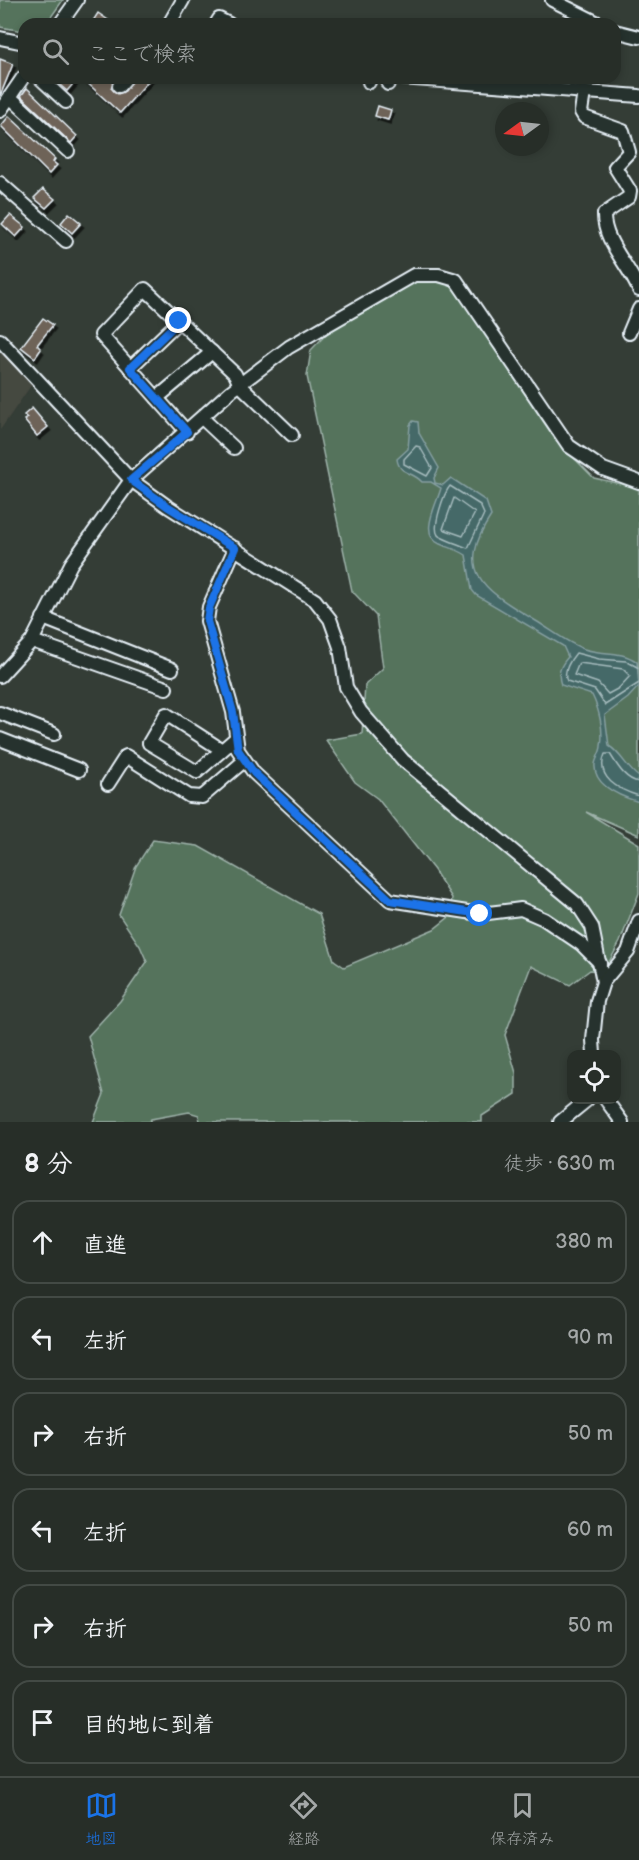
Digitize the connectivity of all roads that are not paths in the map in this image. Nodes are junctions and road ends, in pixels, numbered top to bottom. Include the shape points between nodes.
1 (76, 0) edge
2 (183, 0) edge
3 (552, 0) edge
4 (64, 18) edge
5 (172, 18) edge
6 (588, 18) edge
7 (621, 33) edge
8 (639, 37) edge
9 (0, 38) edge
10 (18, 42) edge
11 (19, 84) edge
12 (46, 84) edge
13 (480, 84) edge
14 (564, 84) edge
15 (560, 90) junction
16 (584, 92) junction
17 (639, 96) edge
18 (10, 97) junction
19 (66, 102) dead end
20 (0, 111) edge
21 (68, 151) dead end
22 (0, 183) edge
23 (66, 241) dead end
24 (639, 290) edge
25 (639, 309) edge
26 (179, 321) junction
27 (629, 333) dead end
28 (0, 340) edge
29 (212, 352) junction
30 (130, 368) junction
31 (240, 385) junction
32 (157, 398) junction
33 (202, 418) junction
34 (187, 432) junction
35 (292, 435) dead end
36 (234, 448) dead end
37 (131, 480) junction
38 (639, 482) edge
39 (235, 548) junction
40 (43, 618) junction
41 (32, 641) junction
42 (172, 669) dead end
43 (0, 676) edge
44 (166, 688) dead end
45 (0, 713) edge
46 (54, 734) dead end
47 (236, 738) junction
48 (0, 739) edge
49 (222, 750) junction
50 (244, 761) junction
51 (79, 770) dead end
52 (108, 784) dead end
53 (639, 921) edge
54 (601, 963) junction
55 (603, 982) junction
56 (594, 1050) edge
57 (582, 1104) edge
58 (609, 1104) edge
59 (560, 1122) edge
60 (622, 1122) edge

1 - 4 street
2 - 5 street
3 - 6 street
7 - 8 street
9 - 10 street
11 - 18 street
12 - 19 street
13 - 15 street
14 - 15 street
15 - 16 street
16 - 17 street
16 - 24 street via 584,117 623,131 629,152 615,167 630,191 629,197 604,214 604,228
18 - 20 street
18 - 21 street
22 - 23 street
25 - 27 street
26 - 29 street
26 - 30 street
26 - 30 street via 145,289 101,334
28 - 37 street
29 - 31 street via 235,374
29 - 32 street
30 - 32 street
31 - 33 street
31 - 35 street
31 - 38 street via 289,347 372,297 414,275 439,275 456,280 466,293 568,446 603,469
32 - 34 street
33 - 34 street
33 - 36 street
34 - 37 street
37 - 39 street
37 - 40 street via 70,564
39 - 47 street via 207,621 233,712
39 - 54 street via 315,600 330,619 340,647 346,687 361,712 402,760 577,904 592,927
40 - 41 street
40 - 42 street
41 - 43 street
41 - 44 street
45 - 46 street
47 - 49 street
47 - 50 street
48 - 51 street
49 - 49 street via 197,772 149,743 166,714
50 - 52 street via 202,797 189,795 126,756
50 - 54 street via 390,900 480,914 521,909 553,925
53 - 55 street via 628,952
54 - 55 street
55 - 56 street via 597,1001
57 - 59 street
58 - 60 street

